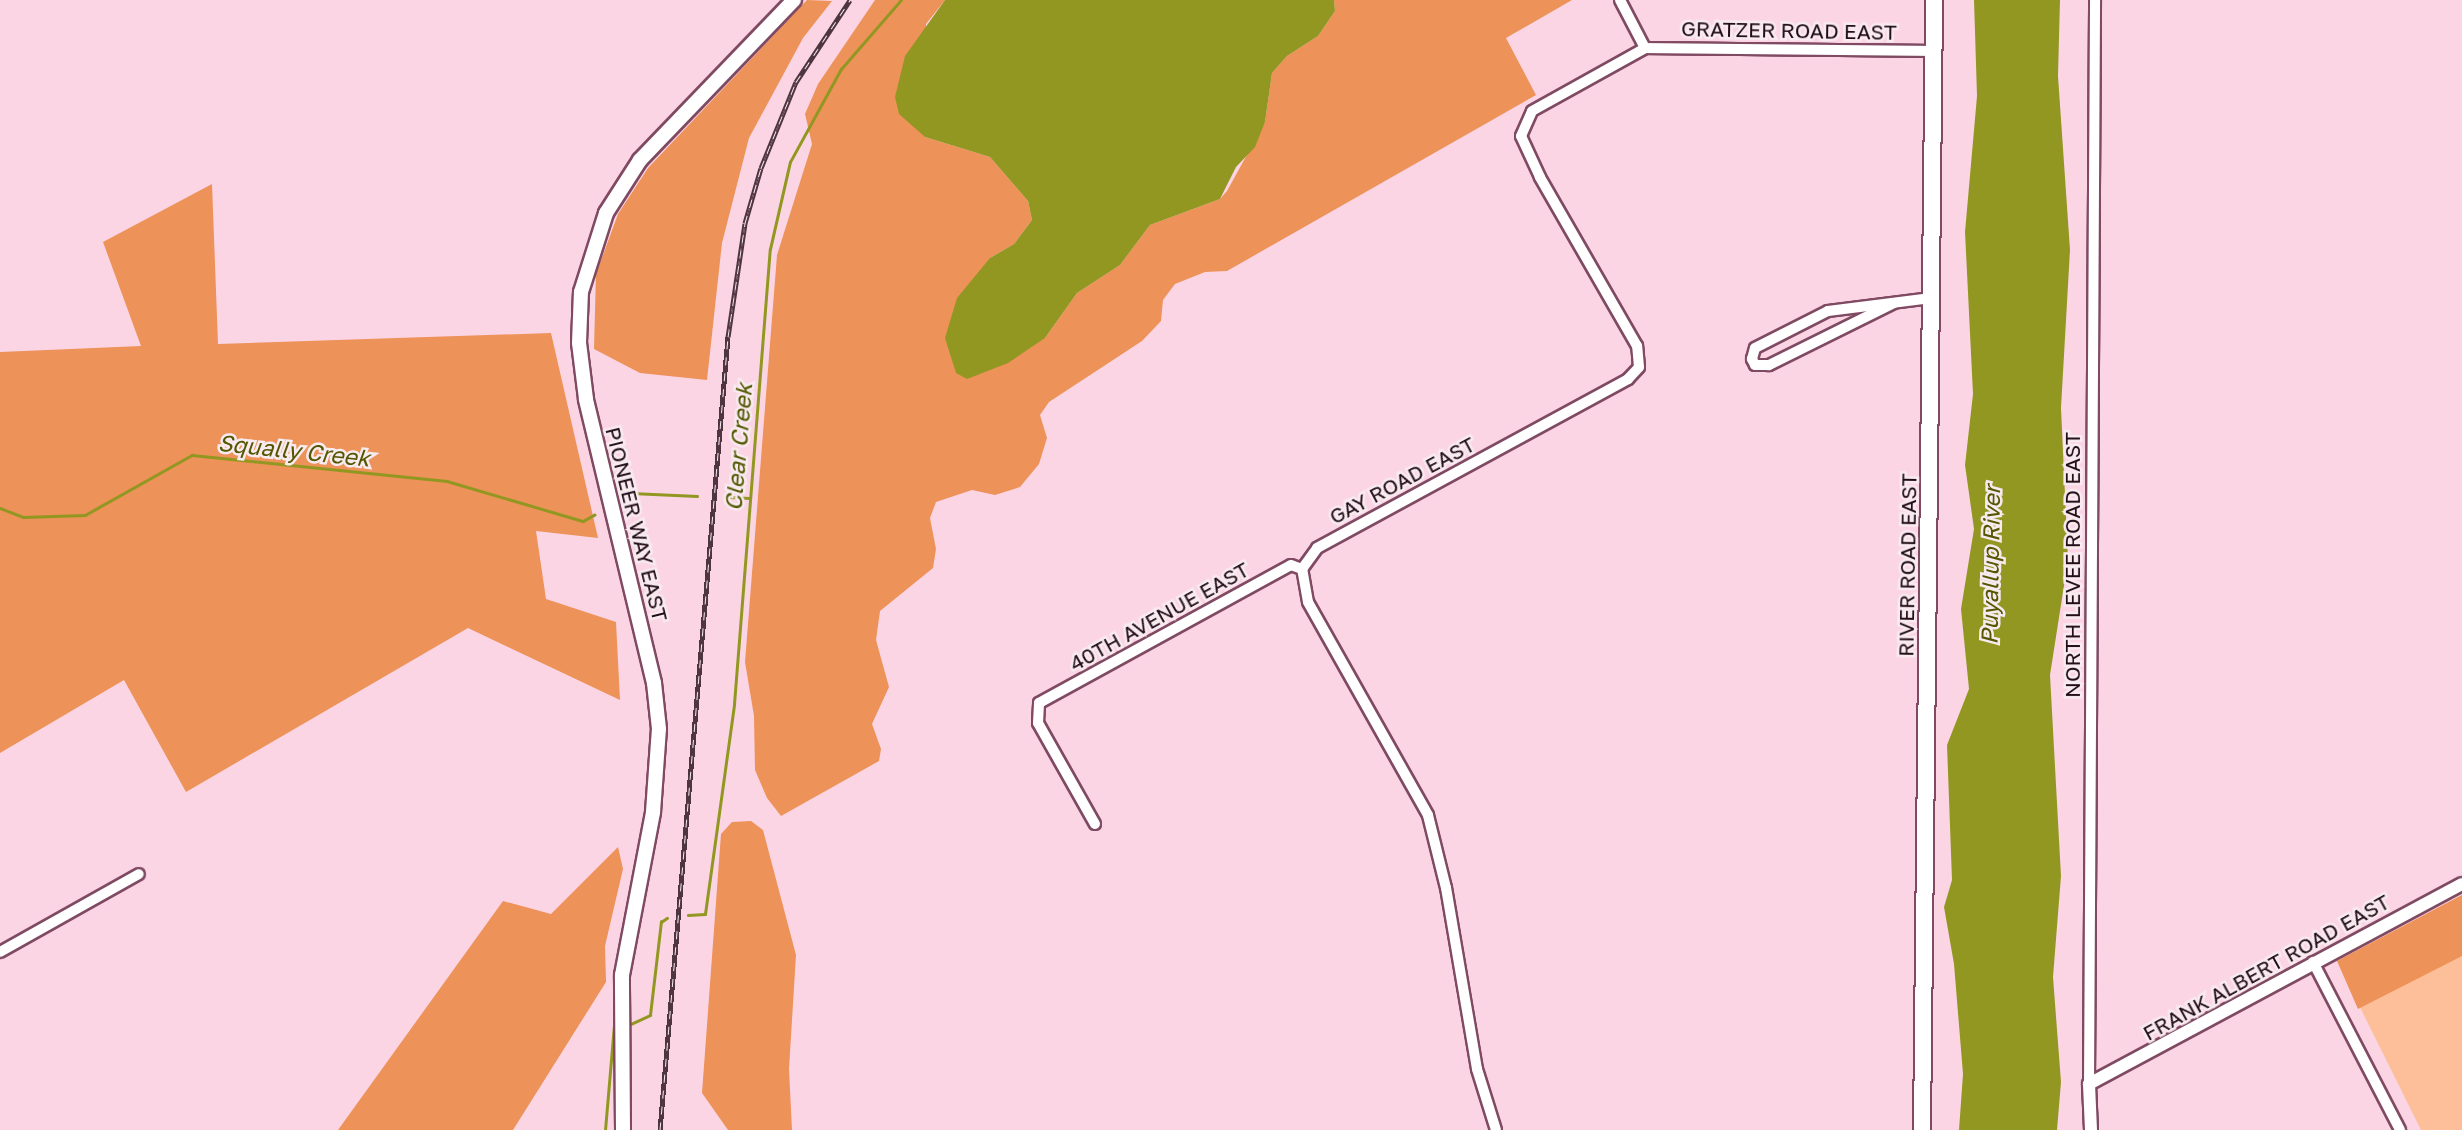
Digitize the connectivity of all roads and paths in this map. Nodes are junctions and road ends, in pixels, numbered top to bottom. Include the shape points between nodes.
1 (794, 0) edge
2 (1620, 0) edge
3 (1934, 0) edge
4 (2095, 0) edge
5 (1645, 48) junction
6 (1933, 51) junction
7 (1931, 298) junction
8 (1894, 303) junction
9 (1302, 569) junction
10 (1095, 824) dead end
11 (139, 873) dead end
12 (2462, 884) edge
13 (0, 952) edge
14 (2313, 962) junction
15 (2089, 1084) junction
16 (624, 1130) edge
17 (1496, 1130) edge
18 (1922, 1130) edge
19 (2091, 1130) edge
20 (2400, 1130) edge

1 - 16 main road, PIONEER WAY EAST via 640,160 606,213 581,292 579,343 586,399 654,683 659,729 653,812 622,975
2 - 5 street
3 - 6 main road, RIVER ROAD EAST
4 - 15 street, NORTH LEVEE ROAD EAST
5 - 6 street, GRATZER ROAD EAST
5 - 9 street, GAY ROAD EAST via 1532,111 1521,131 1539,177 1637,346 1639,367 1628,379 1317,548
6 - 7 main road, RIVER ROAD EAST
7 - 8 street
7 - 18 main road, RIVER ROAD EAST
8 - 8 street via 1828,311 1755,348 1752,359 1755,365 1769,365
9 - 10 street, 40TH AVENUE EAST via 1291,565 1036,708 1038,723
9 - 17 street via 1308,603 1428,815 1446,888 1477,1069
11 - 13 street
12 - 14 street, FRANK ALBERT ROAD EAST
14 - 15 street, FRANK ALBERT ROAD EAST
14 - 20 street
15 - 19 street, NORTH LEVEE ROAD EAST

